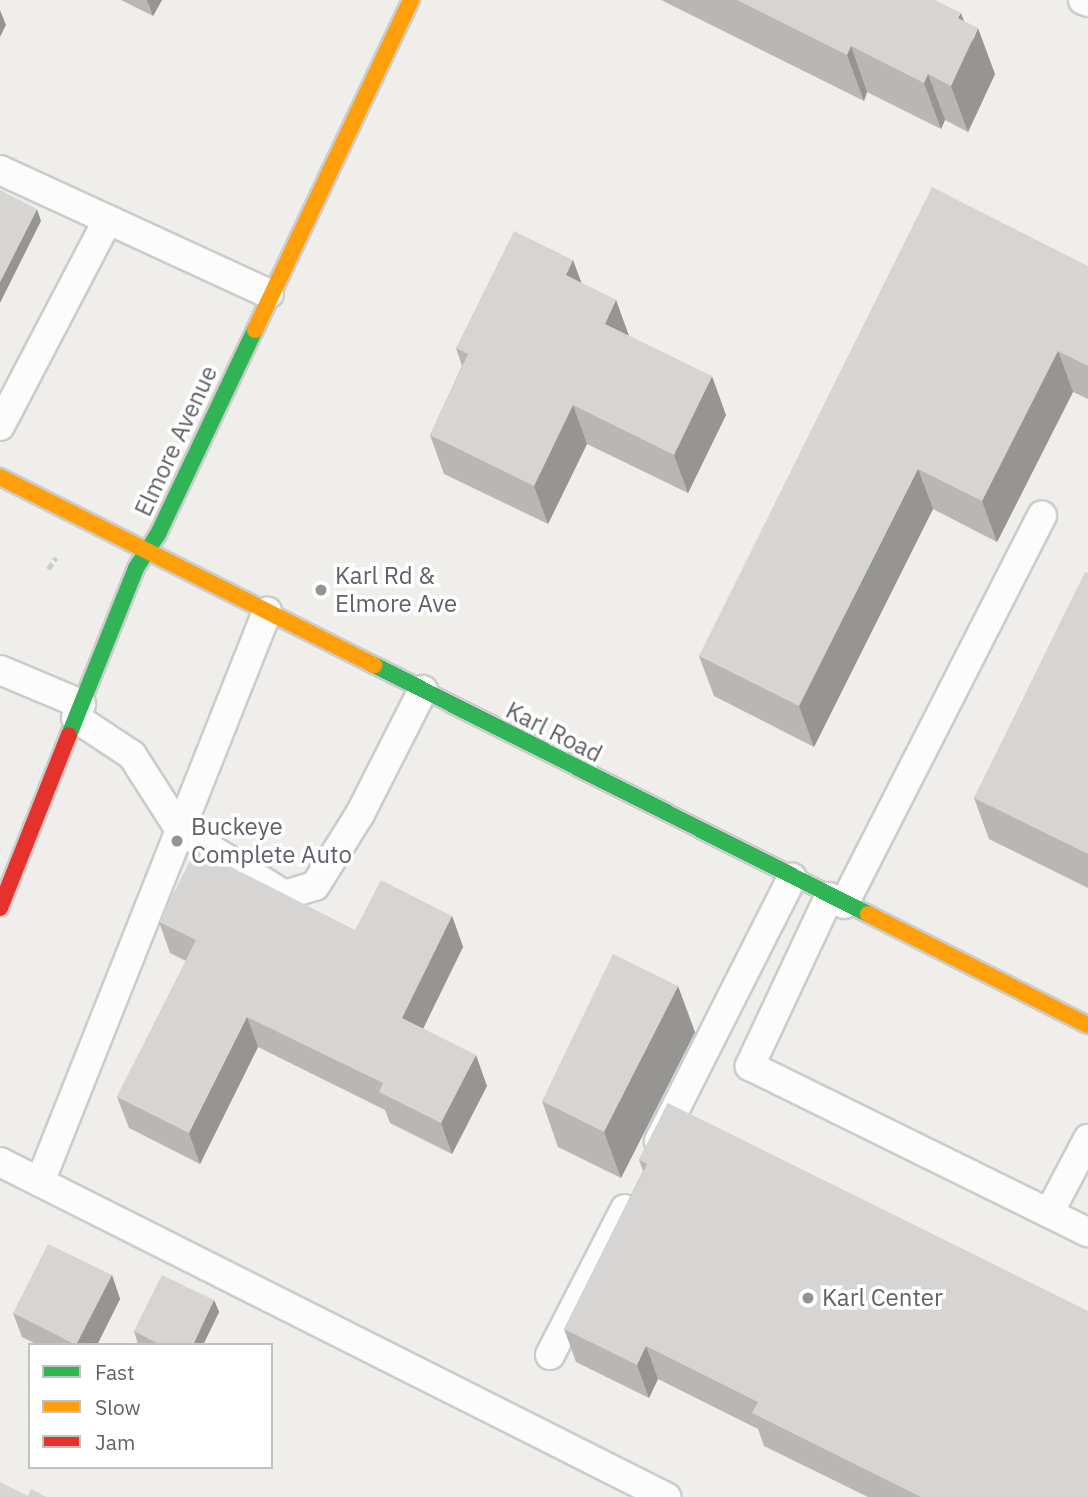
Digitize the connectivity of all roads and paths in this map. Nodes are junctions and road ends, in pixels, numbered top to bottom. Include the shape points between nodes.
1 (411, 0) edge
2 (1083, 0) edge
3 (1088, 2) edge
4 (0, 170) edge
5 (107, 219) junction
6 (270, 295) junction
7 (11, 381) edge
8 (0, 426) edge
9 (0, 477) edge
10 (1042, 516) dead end
11 (147, 551) junction
12 (56, 558) dead end
13 (48, 569) dead end
14 (267, 612) junction
15 (0, 670) edge
16 (423, 690) junction
17 (79, 711) junction
18 (180, 830) junction
19 (792, 878) junction
20 (836, 901) junction
21 (0, 908) edge
22 (1088, 1025) edge
23 (1088, 1139) edge
24 (0, 1162) edge
25 (40, 1182) junction
26 (1049, 1213) junction
27 (1088, 1232) edge
28 (550, 1355) dead end
29 (666, 1497) edge

1 - 6 main road, Elmore Avenue
2 - 3 lane
4 - 5 lane
5 - 6 lane
5 - 7 lane
6 - 11 main road, Elmore Avenue
7 - 8 lane
9 - 11 main road, Karl Road
10 - 20 lane
11 - 14 main road, Karl Road
11 - 17 main road, Elmore Avenue
12 - 13 path
14 - 16 main road, Karl Road
14 - 18 lane
15 - 17 lane
16 - 18 lane via 360,814 315,886 285,895
16 - 19 main road, Karl Road
17 - 18 lane via 132,755
17 - 21 main road, Elmore Avenue
18 - 25 lane
19 - 20 main road, Karl Road
19 - 28 lane
20 - 22 main road, Karl Road
20 - 26 lane via 750,1066
23 - 26 lane
24 - 25 lane
25 - 29 lane
26 - 27 lane

